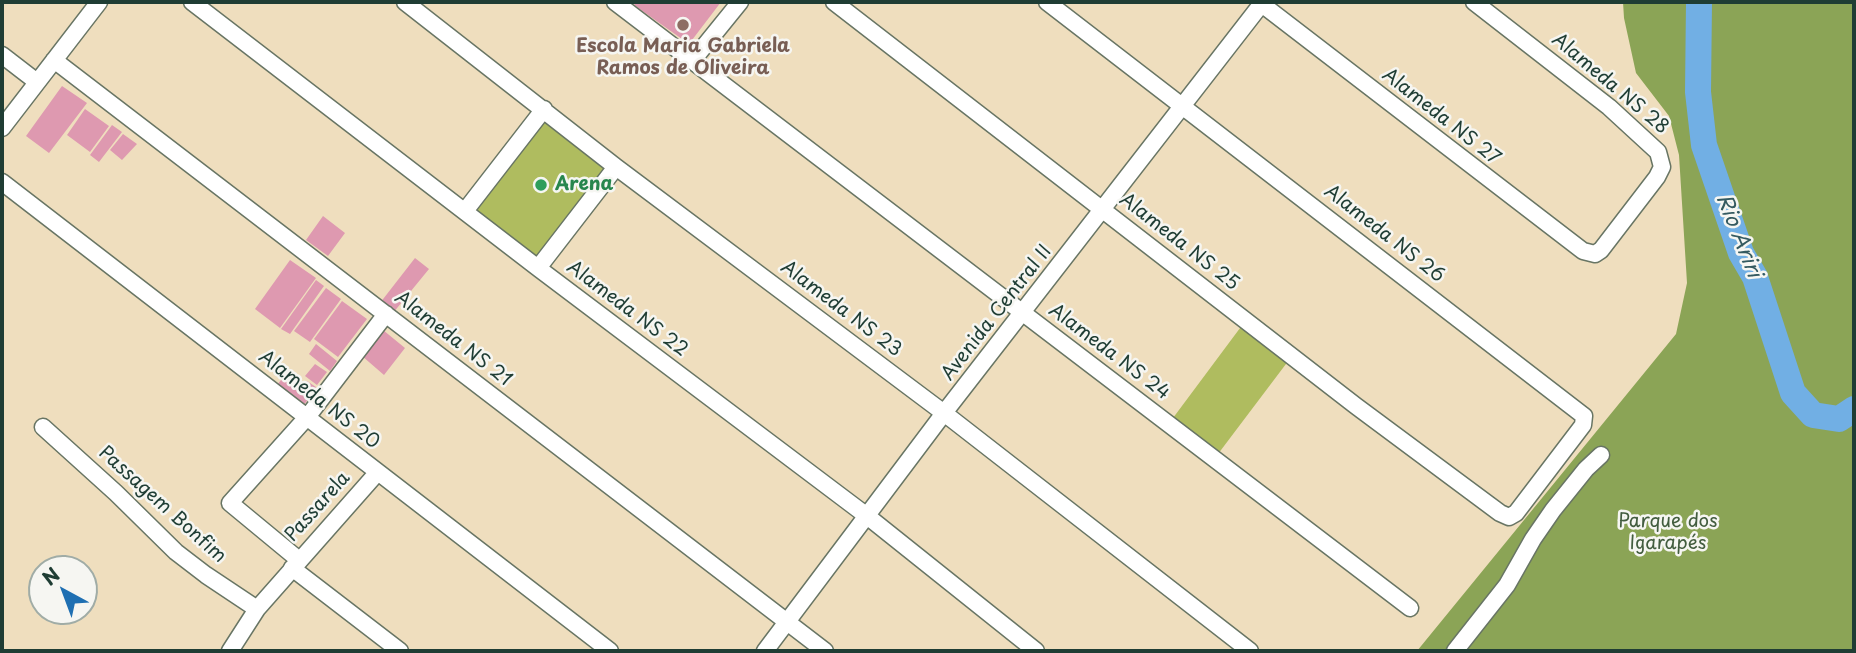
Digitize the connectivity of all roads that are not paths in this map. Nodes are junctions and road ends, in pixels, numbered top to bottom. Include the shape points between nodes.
1 (99, 2) edge
2 (192, 2) edge
3 (405, 2) edge
4 (740, 2) edge
5 (834, 2) edge
6 (1047, 2) edge
7 (1474, 2) edge
8 (1261, 3) edge
9 (622, 4) edge
10 (2, 55) edge
11 (54, 60) junction
12 (693, 60) junction
13 (37, 82) junction
14 (1183, 106) junction
15 (544, 109) junction
16 (2, 128) edge
17 (616, 167) junction
18 (2, 182) edge
19 (1103, 210) junction
20 (465, 211) junction
21 (1601, 250) joint
22 (538, 268) junction
23 (1024, 313) junction
24 (386, 314) junction
25 (944, 414) junction
26 (308, 416) junction
27 (43, 427) dead end
28 (1601, 455) dead end
29 (377, 472) junction
30 (1500, 513) joint
31 (867, 516) junction
32 (295, 564) junction
33 (1410, 608) dead end
34 (257, 609) junction
35 (788, 622) junction
36 (230, 651) edge
37 (400, 651) edge
38 (610, 651) edge
39 (765, 651) edge
40 (825, 651) edge
41 (1036, 651) edge
42 (1250, 651) edge
43 (1455, 651) edge

1 - 11 street
2 - 20 street, Alameda NS 22
3 - 15 street, Alameda NS 23
4 - 12 street
5 - 19 street, Alameda NS 25
6 - 14 street, Alameda NS 26
7 - 21 street, Alameda NS 28 via 1609,107 1658,152 1660,171
8 - 14 street, Avenida Central II
8 - 21 street, Alameda NS 27 via 1583,251 1591,255
9 - 12 street, Alameda NS 24
10 - 13 street
11 - 13 street
11 - 24 street, Alameda NS 21
12 - 23 street, Alameda NS 24
13 - 16 street
14 - 19 street, Avenida Central II
14 - 30 street, Alameda NS 26 via 1584,416 1583,425 1516,513 1509,517
15 - 17 street, Alameda NS 23
15 - 20 street
17 - 22 street
17 - 25 street, Alameda NS 23
18 - 26 street, Alameda NS 20
19 - 23 street, Avenida Central II
19 - 30 street, Alameda NS 25
20 - 22 street, Alameda NS 22
22 - 31 street, Alameda NS 22
23 - 25 street, Avenida Central II
23 - 33 street, Alameda NS 24
24 - 26 street
24 - 35 street, Alameda NS 21
25 - 31 street, Avenida Central II
25 - 42 street, Alameda NS 23
26 - 29 street, Alameda NS 20
26 - 32 street via 230,503
27 - 34 street, Passagem Bonfim via 176,552
28 - 43 street via 1553,510 1507,586
29 - 32 street, Passarela
29 - 38 street, Alameda NS 20
31 - 35 street, Avenida Central II
31 - 41 street, Alameda NS 22
32 - 34 street, Passarela
32 - 37 street
34 - 36 street, Passarela
35 - 39 street, Avenida Central II
35 - 40 street, Alameda NS 21

